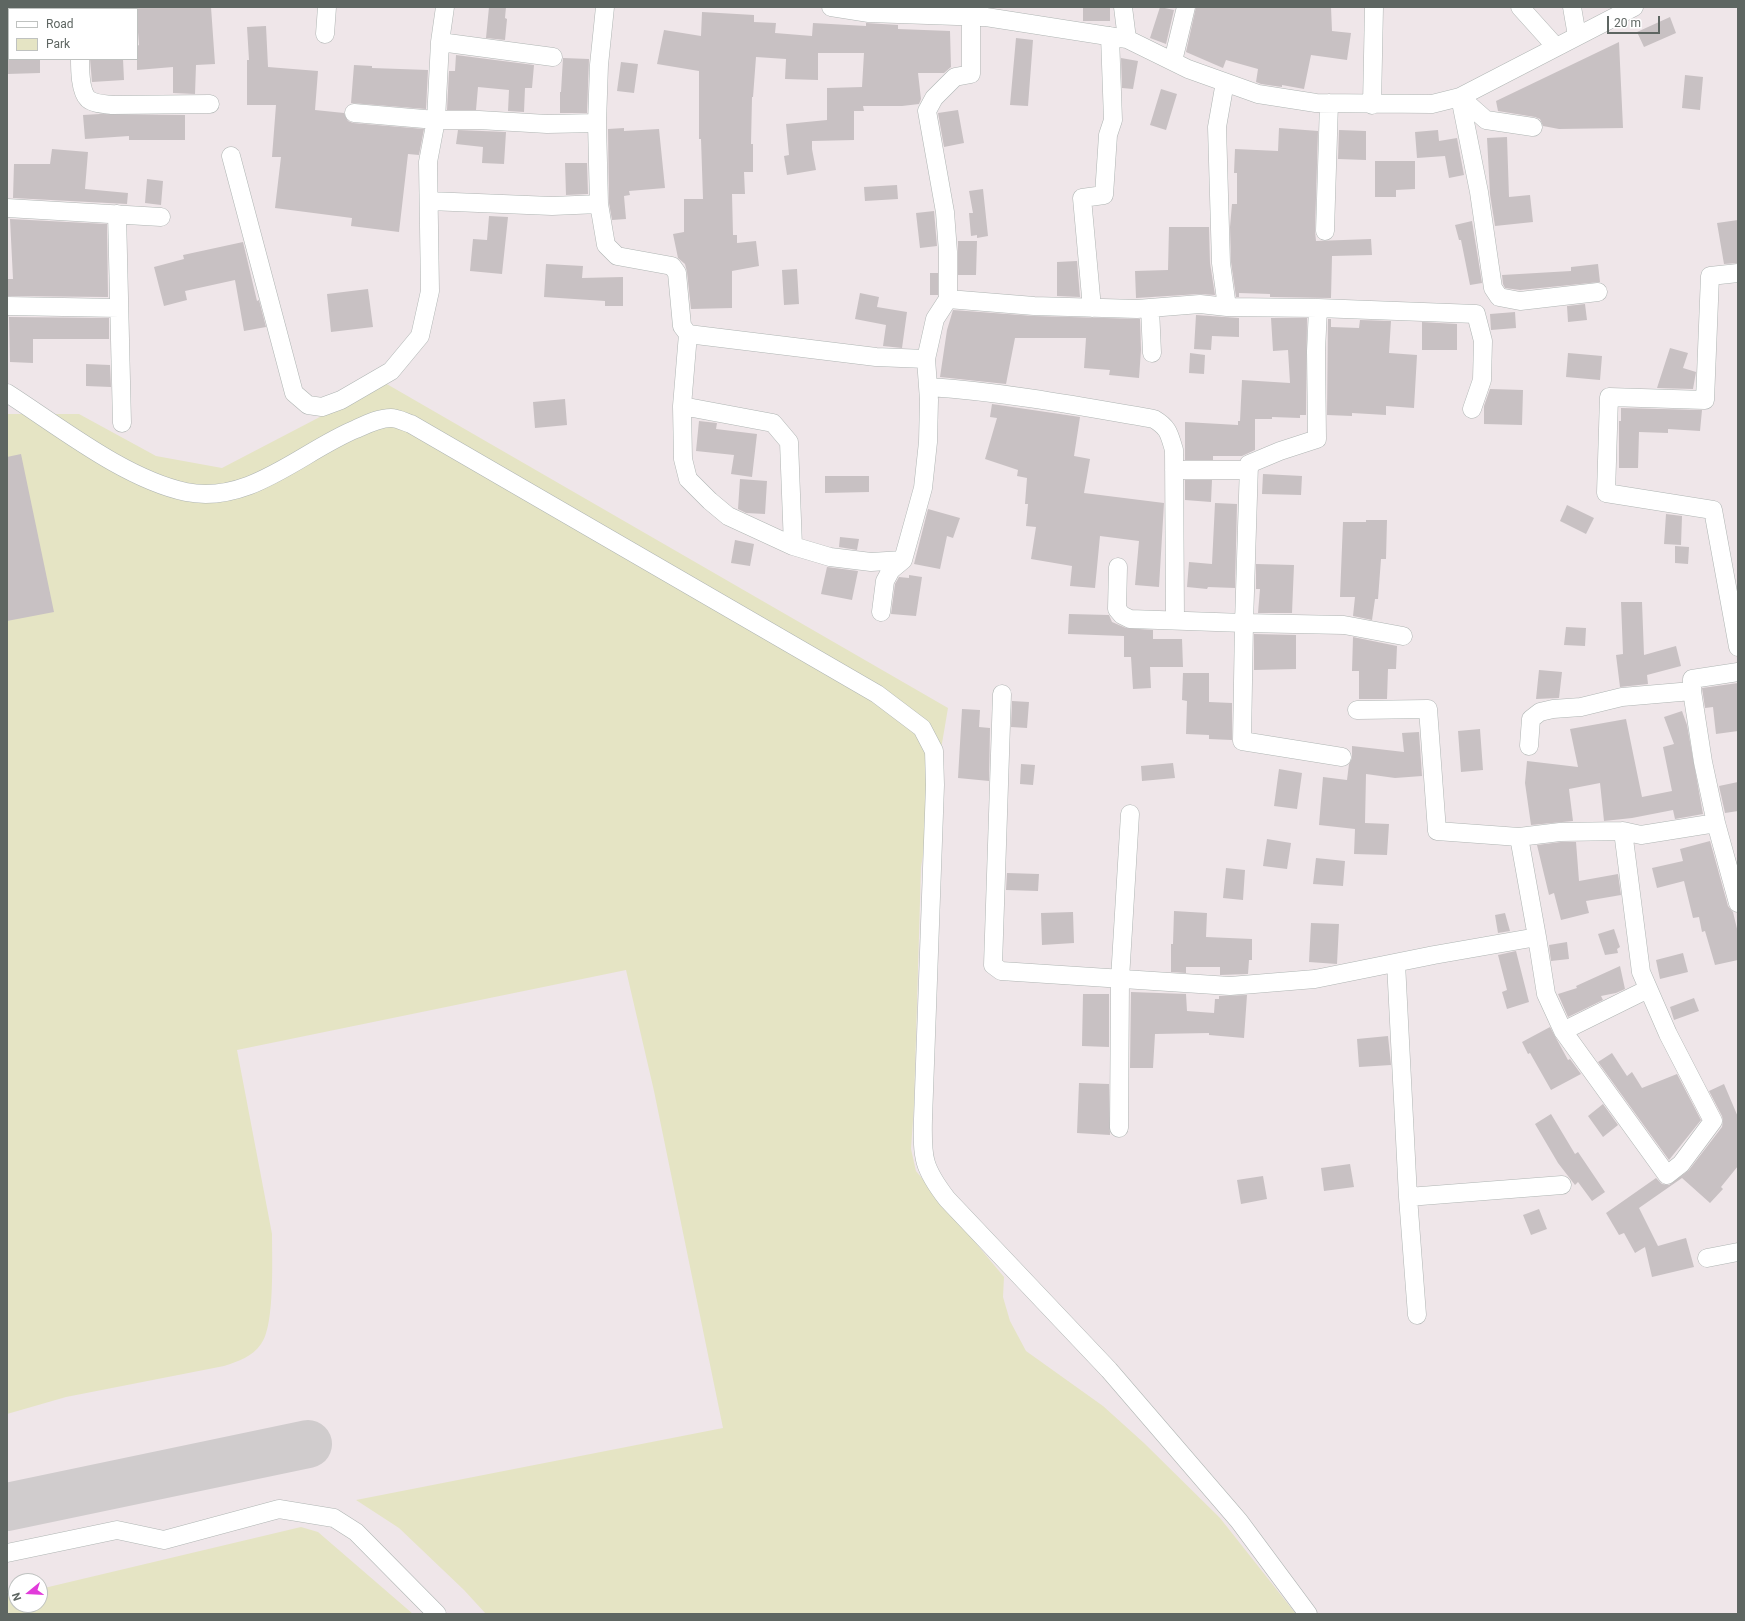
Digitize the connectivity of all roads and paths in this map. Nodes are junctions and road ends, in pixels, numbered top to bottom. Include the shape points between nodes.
1 (327, 7) edge
2 (445, 7) edge
3 (605, 7) edge
4 (831, 7) edge
5 (1123, 7) edge
6 (1186, 7) edge
7 (1374, 7) edge
8 (1520, 7) edge
9 (1572, 7) edge
10 (1634, 7) edge
11 (1021, 15) edge
12 (971, 17) junction
13 (325, 34) dead end
14 (1577, 36) junction
15 (1119, 38) junction
16 (440, 42) junction
17 (1556, 47) junction
18 (552, 57) dead end
19 (80, 60) edge
20 (1173, 61) junction
21 (1225, 82) junction
22 (1460, 97) junction
23 (1329, 103) junction
24 (210, 104) dead end
25 (1372, 104) junction
26 (354, 113) dead end
27 (436, 120) junction
28 (597, 123) junction
29 (1533, 127) dead end
30 (231, 156) dead end
31 (429, 200) junction
32 (599, 204) junction
33 (7, 208) edge
34 (117, 214) junction
35 (161, 216) dead end
36 (1325, 231) dead end
37 (1738, 273) edge
38 (1598, 292) dead end
39 (948, 299) junction
40 (7, 306) edge
41 (1227, 307) junction
42 (119, 308) junction
43 (1092, 308) junction
44 (1150, 308) junction
45 (1318, 308) junction
46 (688, 334) junction
47 (1152, 353) dead end
48 (926, 359) junction
49 (929, 387) junction
50 (7, 393) edge
51 (682, 406) junction
52 (1472, 409) dead end
53 (122, 423) dead end
54 (1174, 470) junction
55 (1249, 470) junction
56 (793, 546) junction
57 (903, 560) junction
58 (1118, 567) dead end
59 (881, 612) dead end
60 (1175, 620) junction
61 (1244, 622) junction
62 (1403, 636) dead end
63 (1738, 647) edge
64 (1738, 672) edge
65 (1692, 691) junction
66 (1002, 694) dead end
67 (1357, 710) dead end
68 (1529, 746) dead end
69 (1342, 757) dead end
70 (1130, 814) dead end
71 (1716, 823) junction
72 (1623, 831) junction
73 (1518, 837) junction
74 (1738, 903) edge
75 (1537, 937) junction
76 (1396, 963) junction
77 (1120, 979) junction
78 (1648, 989) junction
79 (1563, 1031) junction
80 (1119, 1128) dead end
81 (1562, 1185) dead end
82 (1408, 1197) junction
83 (1738, 1252) edge
84 (1707, 1258) dead end
85 (1417, 1315) dead end
86 (7, 1553) edge
87 (437, 1614) edge
88 (1308, 1614) edge

1 - 13 street
2 - 16 street
3 - 28 street via 598,65
4 - 12 street via 869,13
5 - 15 street
6 - 20 street
7 - 25 street
8 - 17 street
9 - 14 street
10 - 14 street
11 - 12 street
11 - 15 street
12 - 39 street via 971,74 955,77 934,98 927,111 945,212
14 - 17 street
15 - 20 street
15 - 43 street via 1104,195 1082,198
16 - 18 street
16 - 27 street
17 - 22 street
19 - 24 street via 83,91 88,99 97,103
20 - 21 street
21 - 23 street via 1258,94
21 - 41 street via 1218,127 1220,263
22 - 25 street via 1432,104
22 - 29 street via 1486,120
22 - 38 street via 1479,192 1493,288 1499,297 1520,301
23 - 25 street
23 - 36 street
26 - 27 street
27 - 28 street
27 - 31 street via 428,162
28 - 32 street
30 - 31 street via 294,393 308,405 322,407 341,400 391,371 420,336 430,291
31 - 32 street via 552,206
32 - 46 street via 606,245 616,256 672,266 677,273 682,326
33 - 34 street
34 - 35 street
34 - 42 street
37 - 63 street via 1710,276 1705,400 1609,397 1606,492 1713,510
39 - 43 street
39 - 48 street via 935,319
40 - 42 street
41 - 44 street via 1200,304
41 - 45 street
42 - 53 street
43 - 44 street
44 - 47 street
45 - 52 street via 1476,314 1483,341 1482,380
45 - 55 street via 1317,439 1249,464
46 - 48 street via 876,358
46 - 51 street
48 - 49 street
49 - 54 street via 1031,397 1154,420 1168,430 1174,450
49 - 57 street via 928,442 923,488
50 - 88 street via 111,460 151,482 188,492 221,494 262,480 346,433 374,422 391,418 411,424 878,694 922,728 934,751 936,785 922,1143 925,1166 947,1199 1109,1370 1239,1521
51 - 56 street via 683,459 688,479 728,516
51 - 56 street via 773,423 781,431 789,442
54 - 55 street
54 - 60 street
55 - 61 street
56 - 57 street via 830,557 871,562
57 - 59 street via 891,570 885,581
58 - 60 street via 1117,609 1122,615 1130,619
60 - 61 street
61 - 62 street via 1344,625
61 - 69 street via 1242,741
64 - 65 street via 1692,679
65 - 68 street via 1622,697 1581,708 1540,712 1531,719
65 - 71 street
66 - 77 street via 993,965 1001,971
67 - 73 street via 1428,710 1437,831
70 - 77 street
71 - 72 street via 1641,835
71 - 74 street
72 - 73 street via 1560,832
72 - 78 street via 1641,972
73 - 75 street
75 - 76 street
75 - 79 street via 1546,994
76 - 77 street via 1315,979 1230,986
76 - 82 street
77 - 80 street
78 - 79 street
78 - 79 street via 1713,1122 1681,1164 1667,1175
81 - 82 street
82 - 85 street
83 - 84 street
86 - 87 street via 117,1530 164,1540 279,1509 334,1518 356,1532

